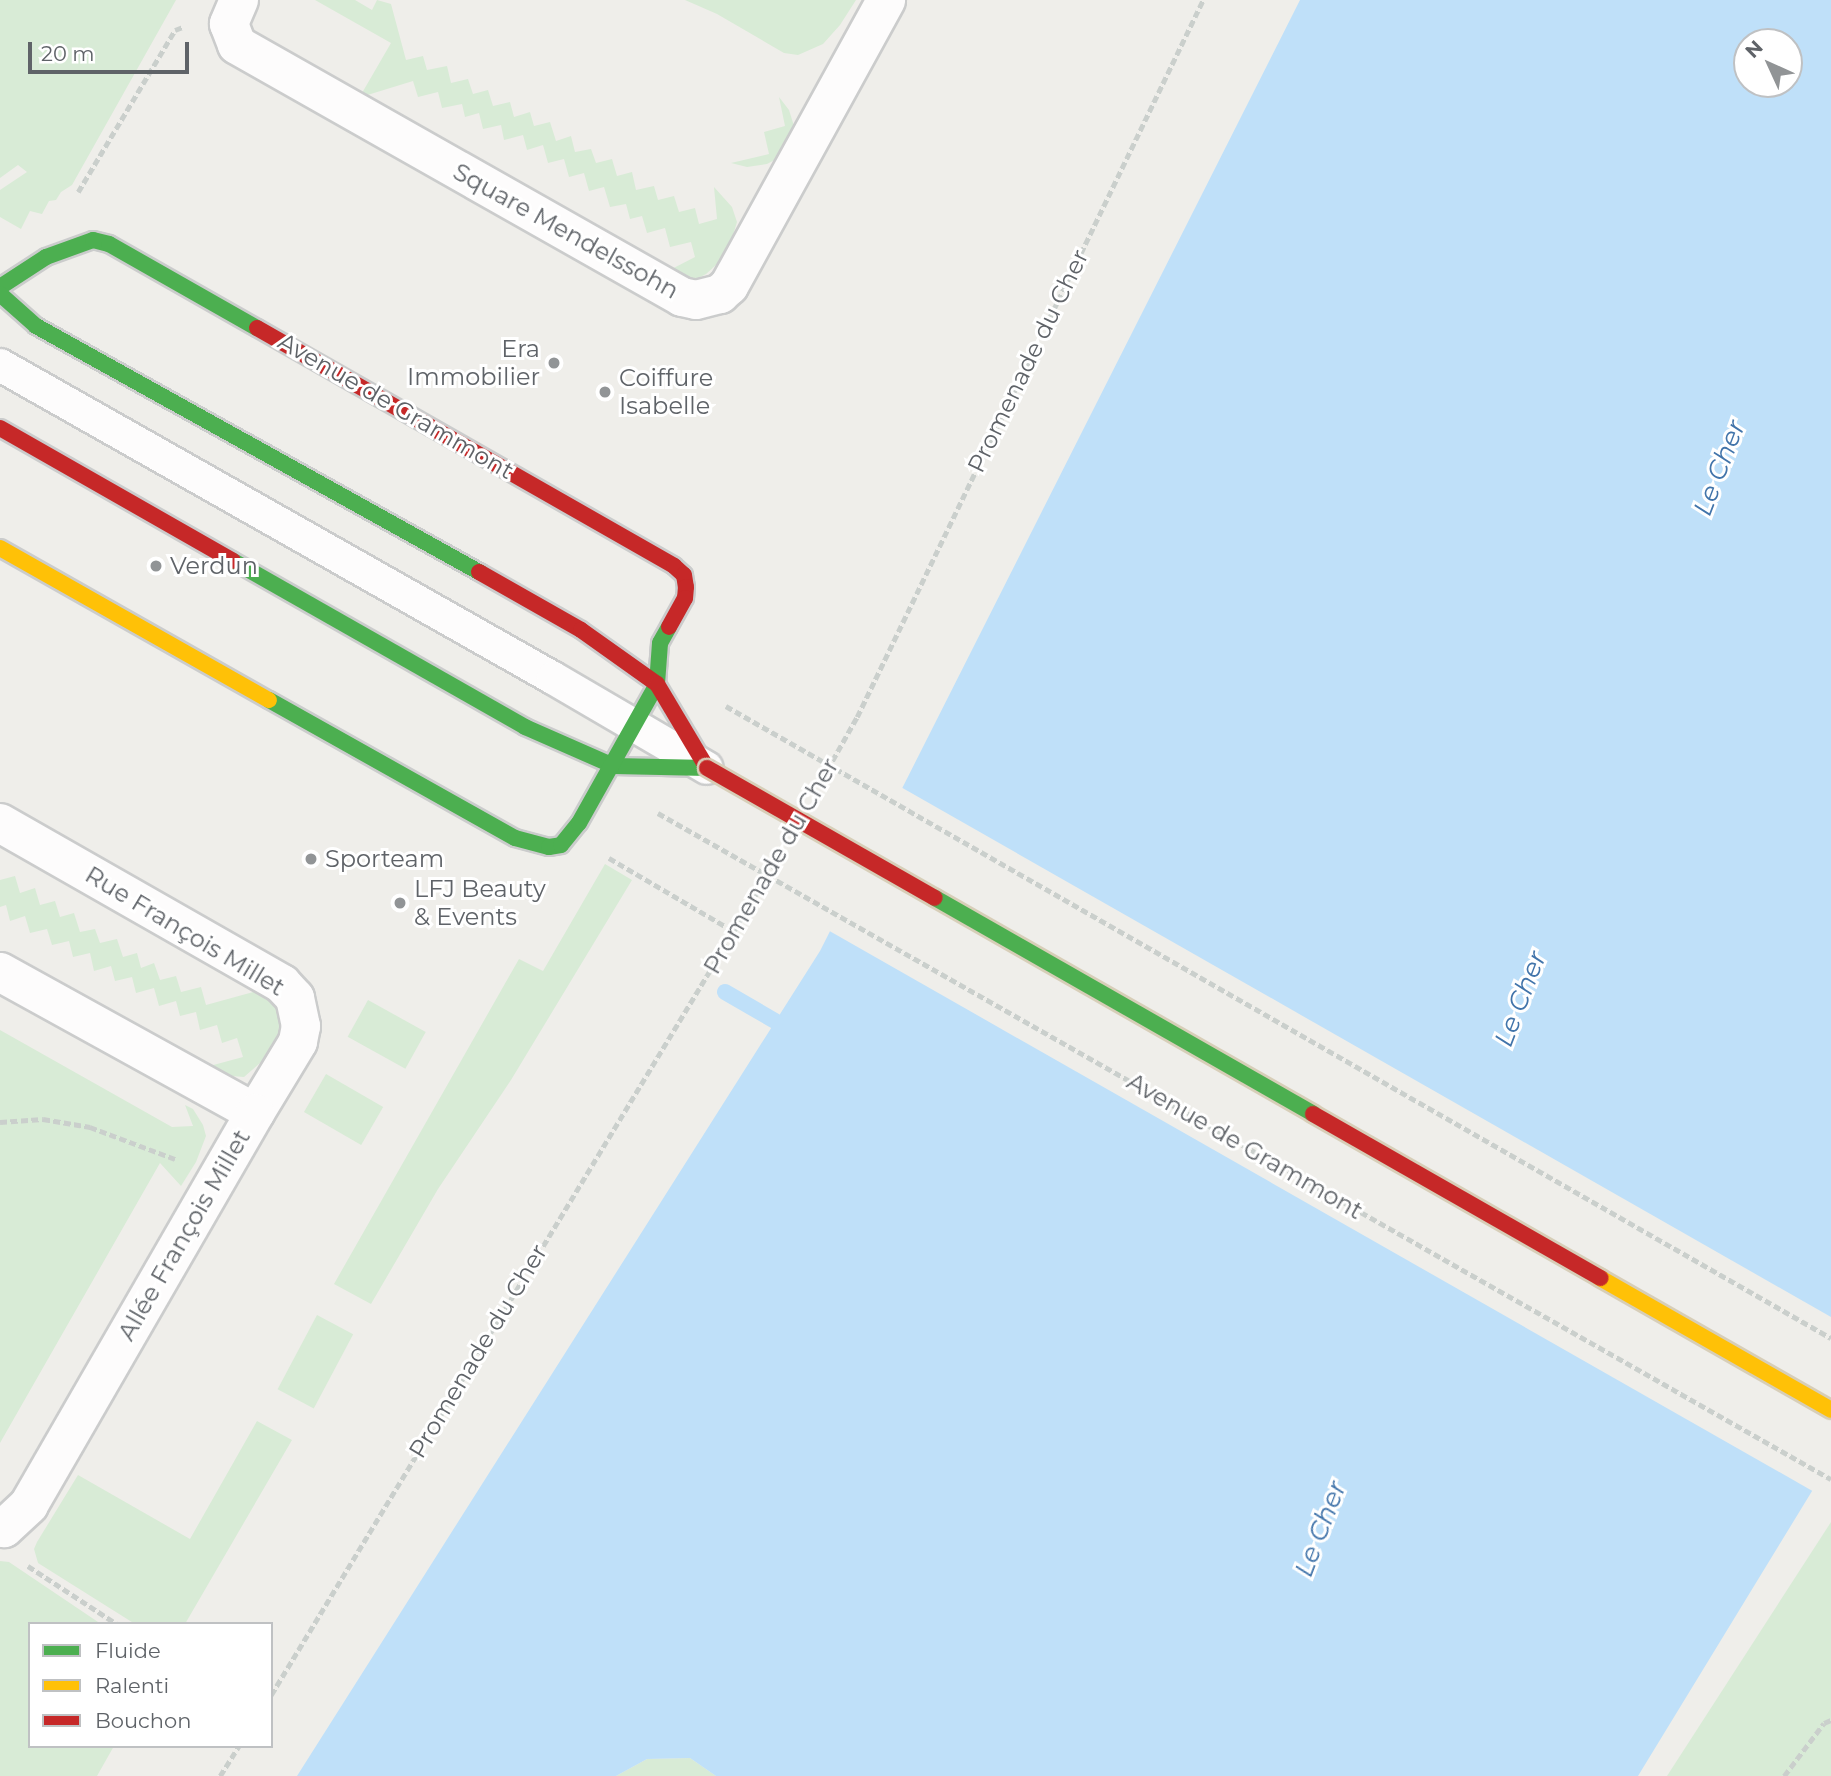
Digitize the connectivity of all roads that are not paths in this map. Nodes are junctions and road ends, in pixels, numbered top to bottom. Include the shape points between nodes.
1 (886, 0) edge
2 (237, 3) edge
3 (0, 287) edge
4 (0, 294) edge
5 (0, 365) edge
6 (0, 428) edge
7 (0, 548) edge
8 (657, 684) junction
9 (635, 726) junction
10 (614, 766) junction
11 (706, 768) junction
12 (0, 823) edge
13 (0, 972) edge
14 (255, 1113) junction
15 (1831, 1410) edge
16 (2, 1527) edge

1 - 2 street, Square Mendelssohn via 729,286 696,300 682,298 237,45 229,24
3 - 8 main road, Avenue de Grammont via 66,248 93,240 109,244 674,566 684,575 687,587 660,643
4 - 8 main road via 36,326 581,630
5 - 9 lane
6 - 10 main road via 525,727
7 - 10 main road, Avenue de Grammont via 514,838 536,845 561,845
8 - 9 main road, Avenue de Grammont
8 - 11 main road
9 - 10 main road, Avenue de Grammont
9 - 11 lane
10 - 11 main road
11 - 15 main road, bridge
12 - 14 street, Rue François Millet via 282,984 295,998 301,1026 298,1042
13 - 14 street, Allée François Millet
14 - 16 street, Allée François Millet via 29,1505

